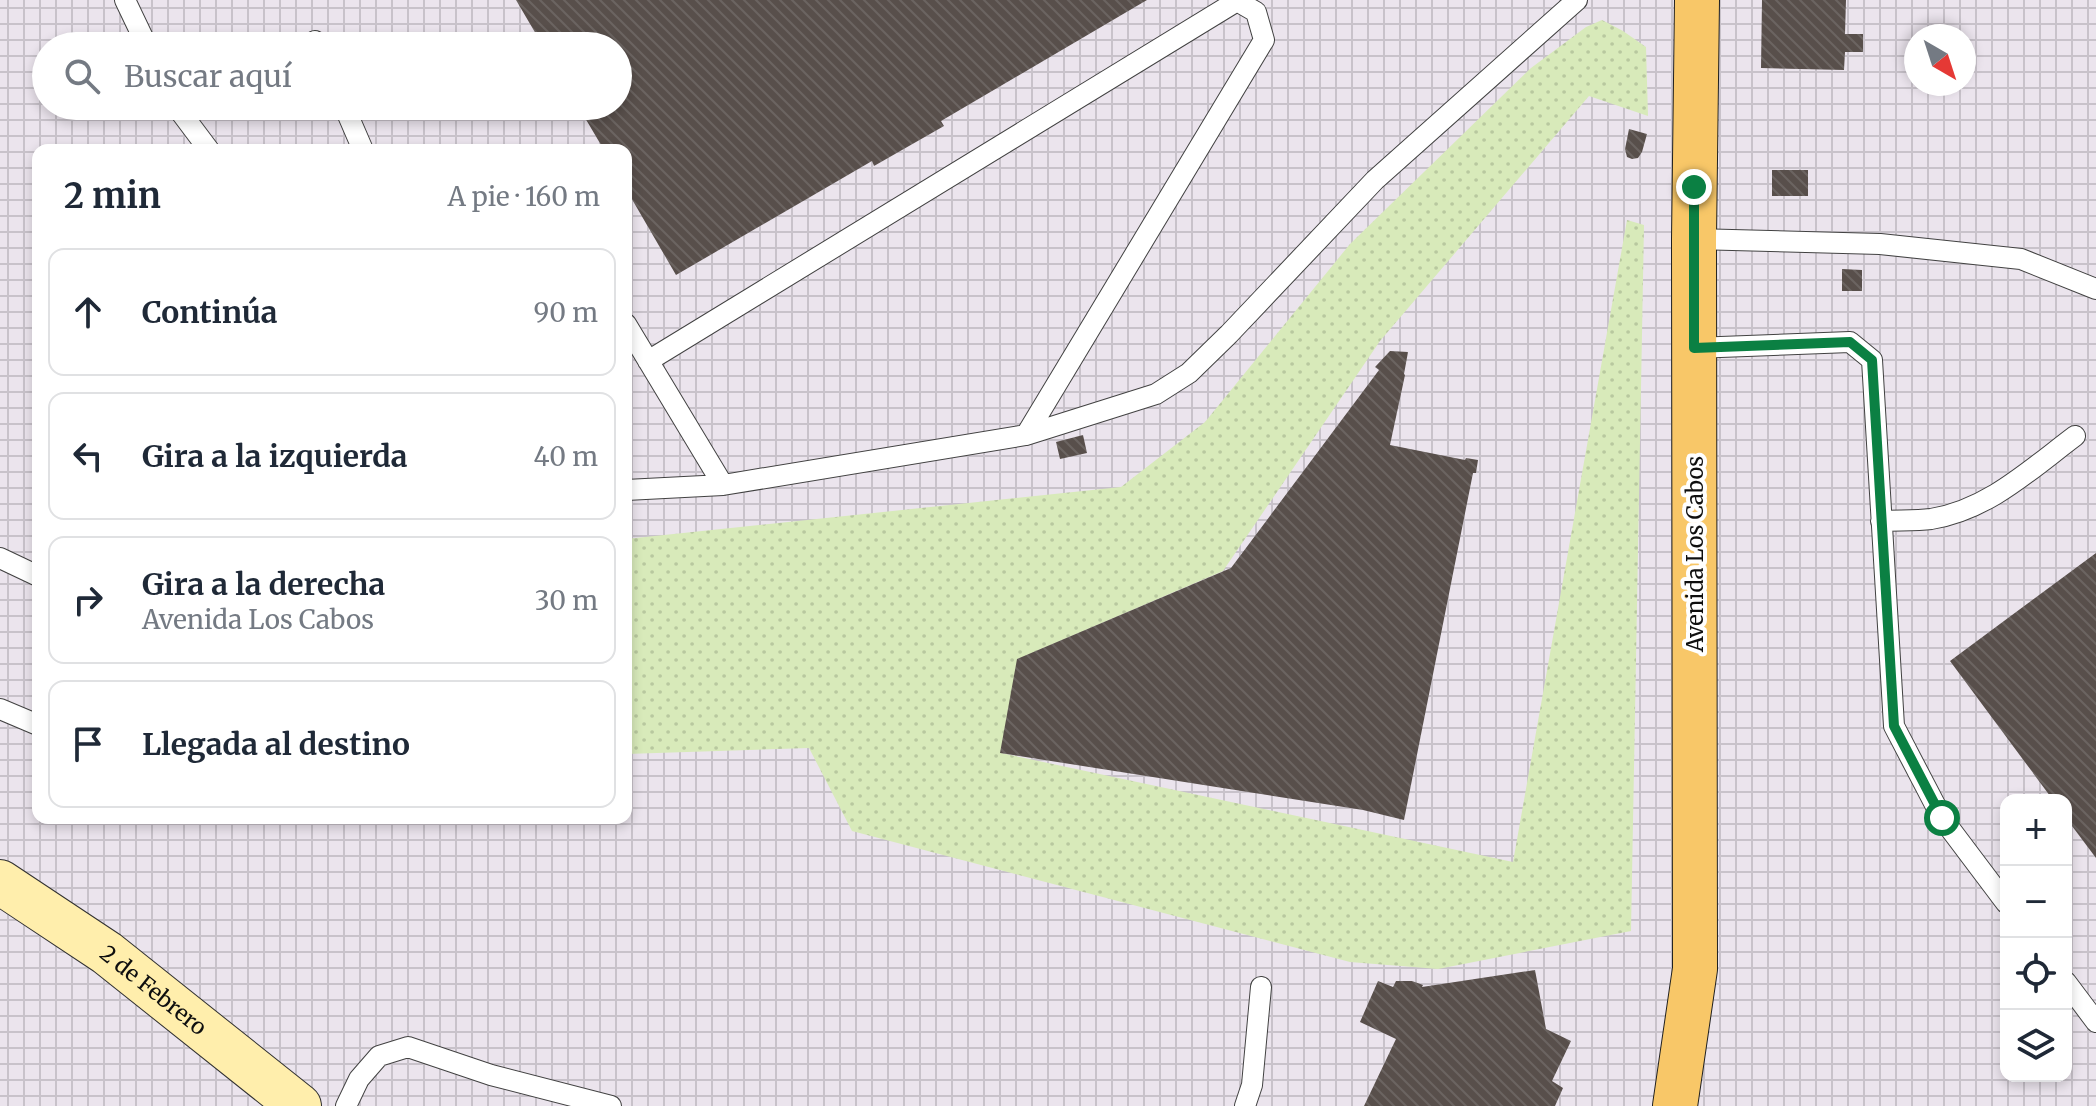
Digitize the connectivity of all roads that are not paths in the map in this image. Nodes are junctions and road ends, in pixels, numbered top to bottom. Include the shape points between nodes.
1 (125, 0) edge
2 (1577, 0) edge
3 (1697, 0) edge
4 (140, 32) edge
5 (186, 120) edge
6 (350, 120) edge
7 (204, 144) edge
8 (360, 144) edge
9 (1694, 239) junction
10 (2096, 289) edge
11 (632, 334) edge
12 (1694, 348) junction
13 (648, 361) junction
14 (1026, 435) junction
15 (2075, 436) dead end
16 (723, 485) junction
17 (632, 490) edge
18 (1881, 521) junction
19 (0, 558) edge
20 (32, 573) edge
21 (0, 709) edge
22 (32, 722) edge
23 (0, 882) edge
24 (2000, 895) edge
25 (1261, 987) dead end
26 (2072, 990) edge
27 (2096, 1022) edge
28 (299, 1106) edge
29 (346, 1106) edge
30 (611, 1106) edge
31 (1245, 1106) edge
32 (1675, 1106) edge

1 - 4 lane
2 - 14 lane via 1375,180 1189,373 1156,394
3 - 9 main road, Avenida Los Cabos
5 - 7 lane
6 - 8 lane
9 - 10 lane via 1880,244 2021,259
9 - 12 main road, Avenida Los Cabos
11 - 13 lane
12 - 18 lane via 1850,342 1872,360
12 - 32 main road, Avenida Los Cabos via 1695,969
13 - 14 lane via 1237,1 1256,12 1264,40
13 - 16 lane
14 - 16 lane
15 - 18 lane via 1992,497 1959,512
16 - 17 lane
18 - 24 lane via 1894,726 1942,818
19 - 20 lane
21 - 22 lane
23 - 28 main road, 2 de Febrero via 107,953
25 - 31 lane via 1252,1085
26 - 27 lane
29 - 30 lane via 359,1079 379,1056 408,1047

